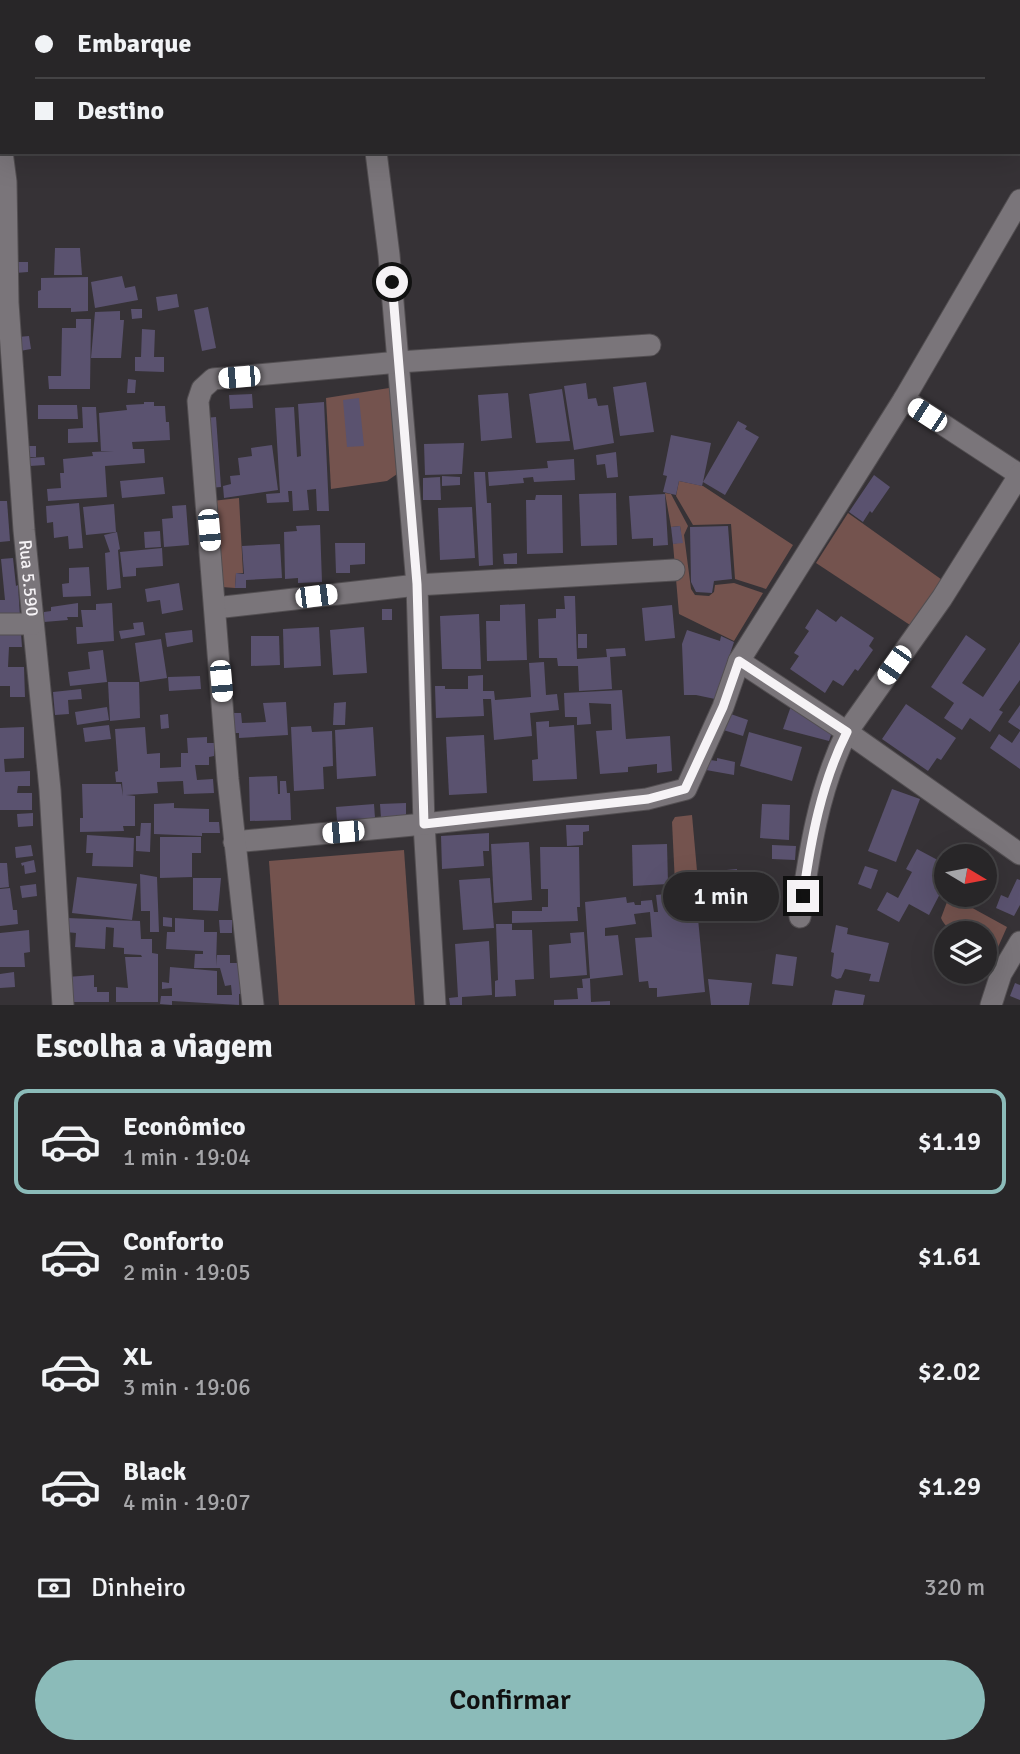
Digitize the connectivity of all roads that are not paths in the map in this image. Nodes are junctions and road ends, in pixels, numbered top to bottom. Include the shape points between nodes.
1 (2, 154) edge
2 (376, 154) edge
3 (1020, 200) edge
4 (650, 345) dead end
5 (399, 362) junction
6 (904, 399) junction
7 (1020, 475) edge
8 (674, 570) dead end
9 (417, 584) junction
10 (215, 608) junction
11 (0, 624) edge
12 (33, 624) junction
13 (739, 661) junction
14 (847, 732) junction
15 (424, 824) junction
16 (234, 842) junction
17 (1020, 854) edge
18 (800, 917) dead end
19 (1020, 942) edge
20 (63, 1005) edge
21 (253, 1005) edge
22 (435, 1005) edge
23 (991, 1005) edge

1 - 12 street, Rua 5.590 via 8,303
2 - 5 street
3 - 6 street
4 - 5 street
5 - 9 street
5 - 10 street via 213,379 202,389 198,401
6 - 7 street
6 - 13 street
7 - 14 street via 942,598
8 - 9 street
9 - 10 street
9 - 15 street
10 - 16 street
11 - 12 street
12 - 20 street, Rua 5.590 via 50,790
13 - 14 street
13 - 15 street via 685,789 648,799
14 - 17 street
14 - 18 street via 812,831
15 - 16 street
15 - 22 street
16 - 21 street
19 - 23 street

